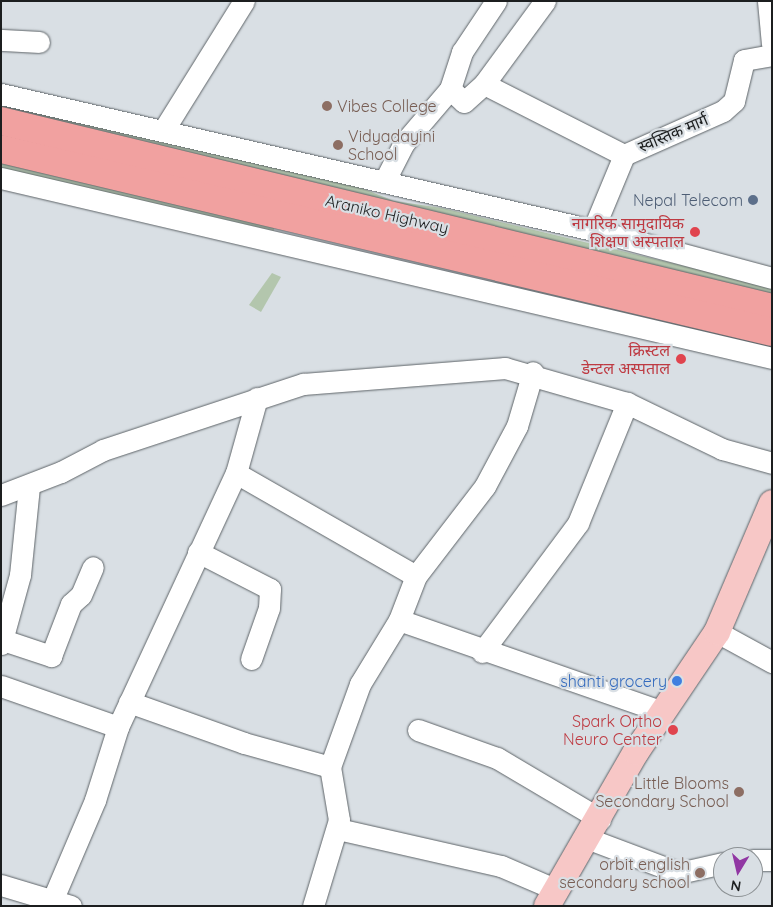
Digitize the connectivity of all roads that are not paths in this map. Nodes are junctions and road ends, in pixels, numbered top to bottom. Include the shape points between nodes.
1 (244, 1) edge
2 (496, 1) edge
3 (545, 1) edge
4 (768, 1) edge
5 (1, 40) edge
6 (39, 42) dead end
7 (772, 44) edge
8 (772, 55) edge
9 (484, 84) junction
10 (450, 88) junction
11 (1, 94) edge
12 (1, 121) edge
13 (164, 131) junction
14 (1, 149) edge
15 (624, 154) junction
16 (1, 178) edge
17 (384, 182) junction
18 (592, 230) junction
19 (772, 278) edge
20 (772, 308) edge
21 (772, 332) edge
22 (772, 358) edge
23 (533, 372) junction
24 (257, 398) junction
25 (627, 403) junction
26 (772, 463) edge
27 (236, 473) junction
28 (29, 486) junction
29 (1, 495) edge
30 (772, 503) edge
31 (198, 552) junction
32 (93, 567) dead end
33 (416, 576) junction
34 (399, 620) junction
35 (717, 632) junction
36 (2, 642) edge
37 (482, 652) junction
38 (251, 659) dead end
39 (772, 662) edge
40 (1, 686) edge
41 (129, 702) junction
42 (663, 712) junction
43 (118, 727) junction
44 (418, 730) dead end
45 (330, 767) junction
46 (338, 829) junction
47 (594, 829) junction
48 (713, 865) edge
49 (1, 885) edge
50 (552, 898) edge
51 (61, 903) edge
52 (312, 906) edge

1 - 13 street
2 - 10 street via 462,52
3 - 9 street
4 - 7 street
5 - 6 street
8 - 15 street, स्वस्तिक मार्ग via 744,60 734,101 723,111
9 - 10 street via 464,102
9 - 15 street
10 - 17 street via 404,143
11 - 13 street
12 - 20 highway, Araniko Highway
13 - 17 street
14 - 21 highway, Araniko Highway
15 - 18 street
16 - 22 street
17 - 18 street
18 - 19 street
23 - 24 street via 505,368 325,380
23 - 25 street
23 - 33 street via 517,426 486,486
24 - 27 street
24 - 28 street via 172,430 103,450
25 - 26 street via 722,450
25 - 37 street via 578,523
27 - 31 street
27 - 33 street
28 - 29 street
28 - 36 street via 20,575
30 - 35 main road
31 - 38 street via 270,589 269,608
31 - 41 street
32 - 36 street via 81,595 71,604 52,656
33 - 34 street
34 - 37 street
34 - 45 street via 360,684
35 - 39 street
35 - 42 main road
37 - 42 street
40 - 43 street
41 - 43 street
41 - 45 street via 244,743
42 - 47 main road
43 - 51 street
44 - 47 street via 497,758
45 - 46 street
46 - 50 street via 501,866
46 - 52 street
47 - 48 street via 679,873
47 - 50 main road
49 - 51 street

